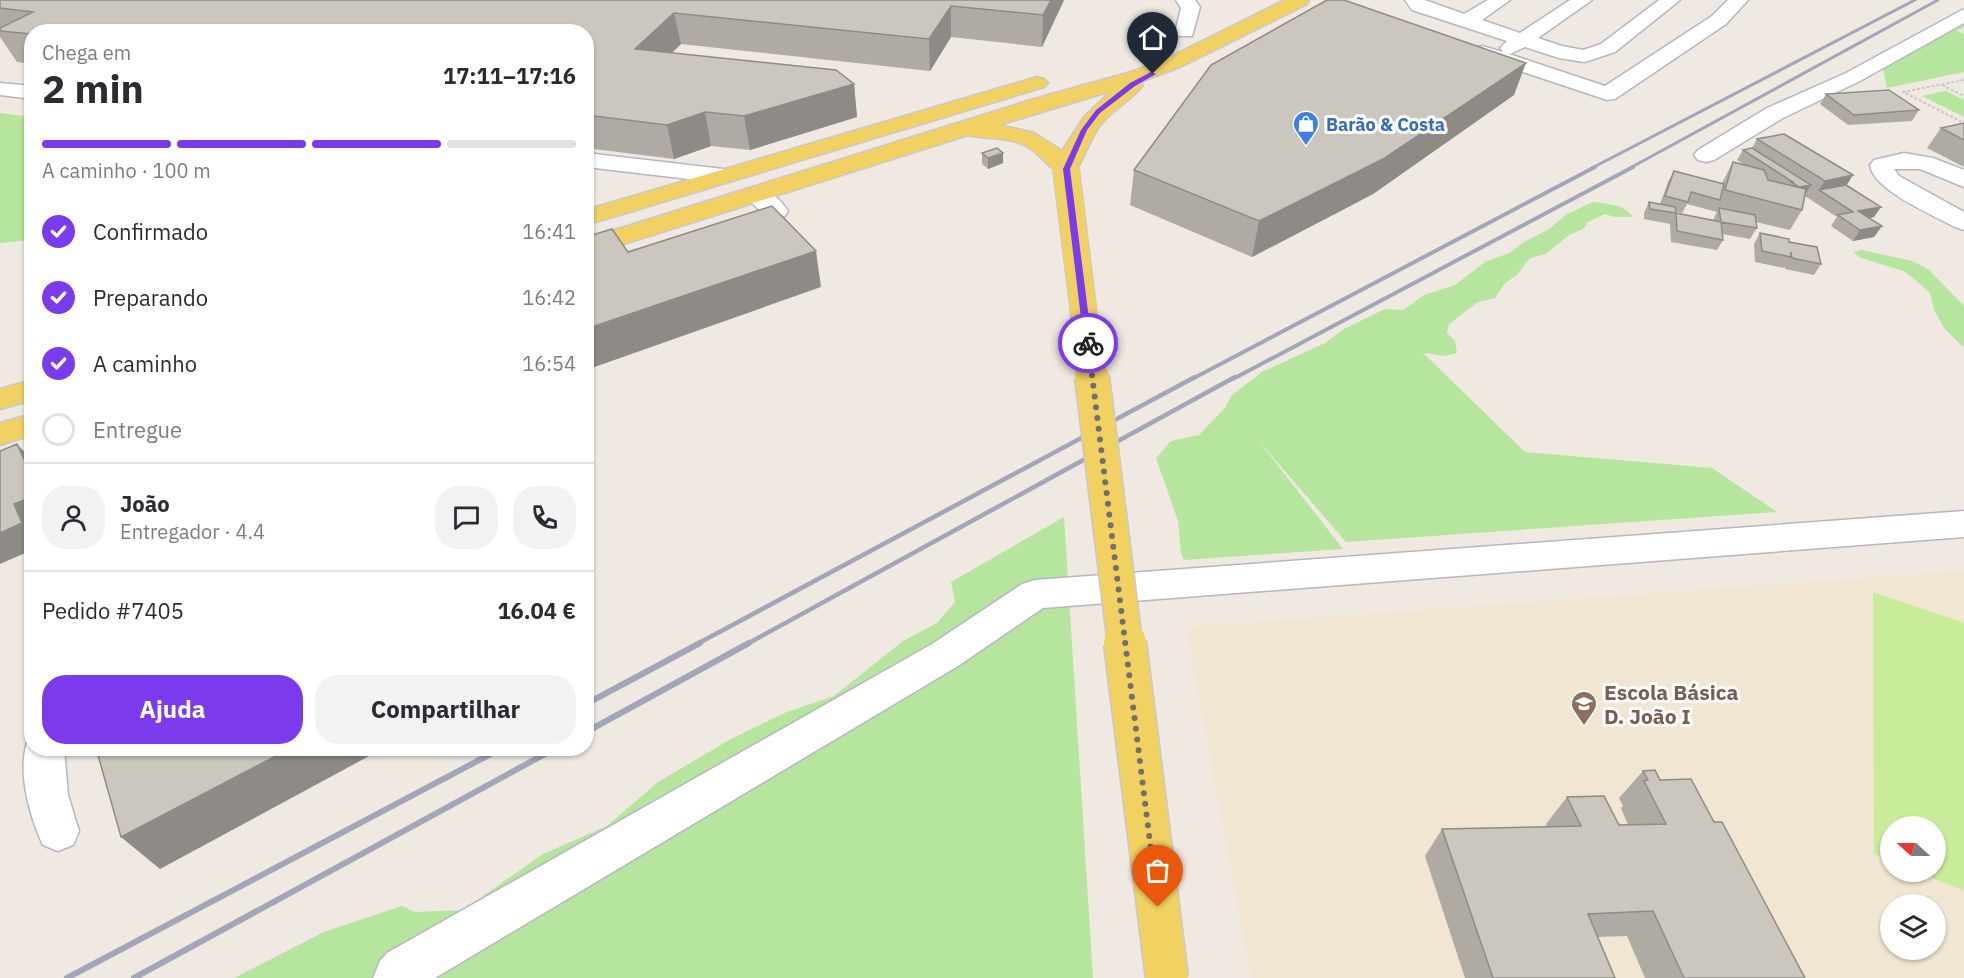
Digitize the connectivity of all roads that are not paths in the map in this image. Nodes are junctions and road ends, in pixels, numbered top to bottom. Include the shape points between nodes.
1 (1185, 0) edge
2 (1299, 0) edge
3 (1416, 0) edge
4 (1501, 0) edge
5 (1583, 0) edge
6 (1671, 0) edge
7 (1748, 2) edge
8 (1964, 15) edge
9 (1467, 21) junction
10 (1523, 39) junction
11 (1182, 40) junction
12 (1463, 45) edge
13 (1496, 56) junction
14 (1062, 76) dead end
15 (0, 89) edge
16 (24, 92) edge
17 (961, 130) junction
18 (1706, 155) dead end
19 (594, 161) edge
20 (1066, 169) junction
21 (723, 176) junction
22 (1964, 180) edge
23 (758, 194) junction
24 (776, 211) edge
25 (594, 216) edge
26 (1964, 222) edge
27 (594, 245) edge
28 (24, 392) edge
29 (0, 399) edge
30 (24, 426) edge
31 (24, 432) edge
32 (0, 434) edge
33 (0, 443) edge
34 (1964, 524) edge
35 (46, 756) edge
36 (58, 831) dead end
37 (397, 978) edge
38 (1167, 978) edge

1 - 11 street via 1191,7
2 - 11 main road
3 - 9 street via 1419,6
4 - 9 street
5 - 10 street
6 - 10 street via 1608,48 1584,56
7 - 13 street via 1607,94
8 - 18 street via 1853,77 1775,113
9 - 10 street
10 - 13 street
11 - 17 main road via 1138,76
11 - 20 main road via 1098,112 1084,130
12 - 13 street
14 - 21 main road
15 - 16 street
17 - 20 main road via 1015,134 1033,140 1050,150
17 - 23 main road
19 - 21 street
20 - 38 main road, bridge
21 - 25 main road
22 - 26 street via 1924,162 1904,160 1882,165 1891,181
23 - 24 street
23 - 27 main road
28 - 29 main road
30 - 32 main road
31 - 33 street
34 - 37 street via 1035,594 945,655 404,970
35 - 36 street via 48,795

